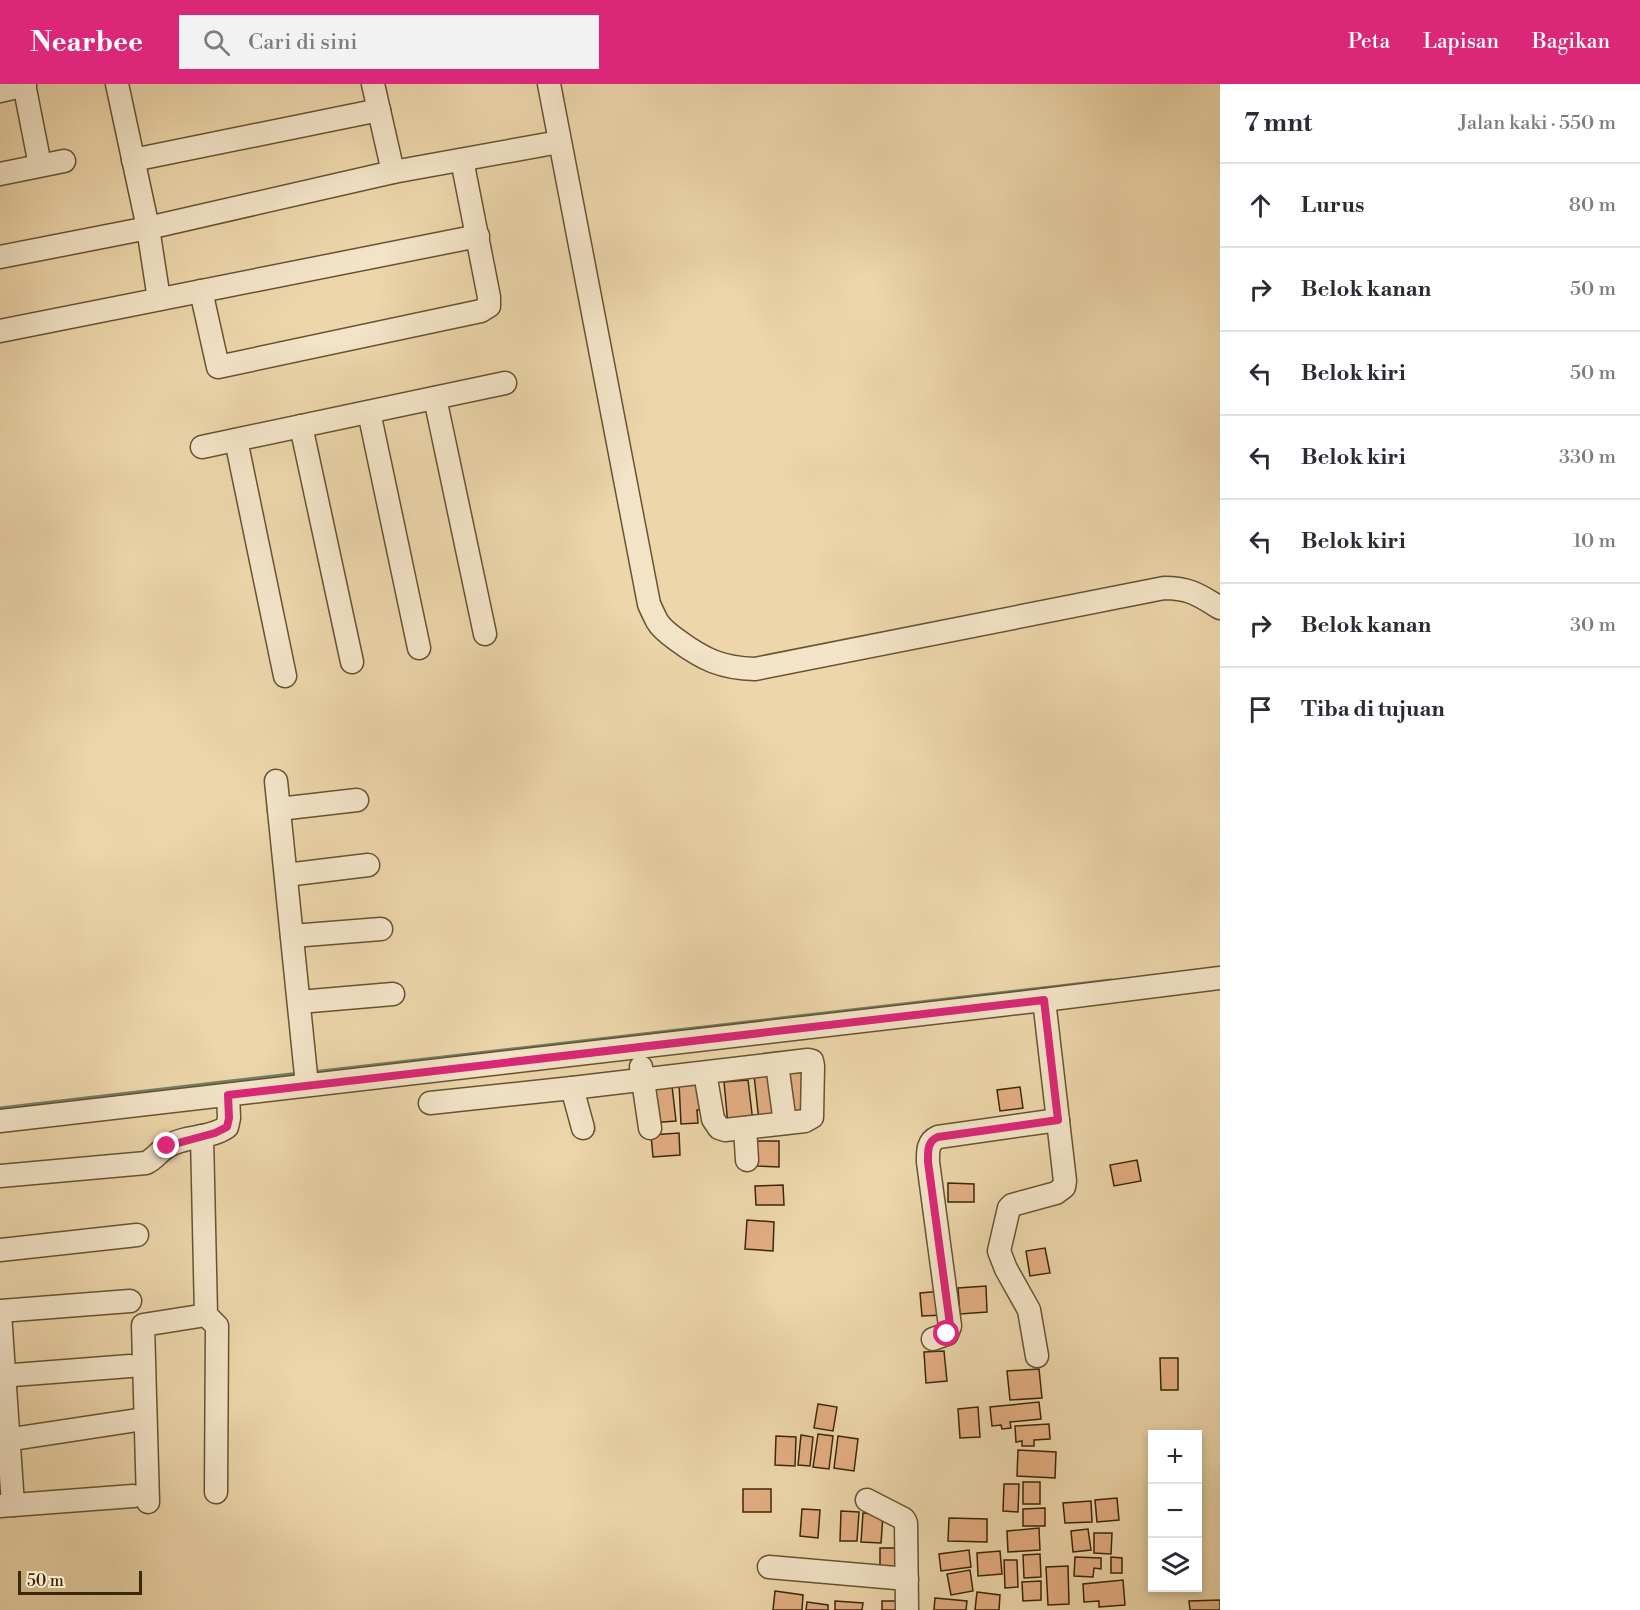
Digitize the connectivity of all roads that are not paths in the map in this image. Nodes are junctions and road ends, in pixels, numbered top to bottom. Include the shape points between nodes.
1 (117, 84) edge
2 (373, 84) edge
3 (549, 84) edge
4 (25, 85) edge
5 (0, 91) edge
6 (379, 110) junction
7 (559, 142) junction
8 (133, 160) junction
9 (462, 160) junction
10 (64, 161) dead end
11 (40, 165) junction
12 (393, 172) junction
13 (0, 174) edge
14 (147, 228) junction
15 (478, 236) junction
16 (0, 257) edge
17 (201, 291) junction
18 (159, 299) junction
19 (0, 331) edge
20 (505, 383) dead end
21 (435, 398) junction
22 (369, 412) junction
23 (301, 426) junction
24 (236, 440) junction
25 (202, 447) dead end
26 (1220, 608) edge
27 (485, 634) dead end
28 (418, 648) dead end
29 (352, 662) dead end
30 (285, 676) dead end
31 (276, 781) dead end
32 (357, 800) dead end
33 (279, 809) junction
34 (368, 865) dead end
35 (286, 875) junction
36 (381, 928) dead end
37 (292, 936) junction
38 (1220, 978) edge
39 (393, 994) dead end
40 (1044, 1000) junction
41 (298, 1002) junction
42 (639, 1047) junction
43 (777, 1065) junction
44 (705, 1073) junction
45 (306, 1078) junction
46 (642, 1080) junction
47 (572, 1088) junction
48 (228, 1095) junction
49 (430, 1103) dead end
50 (1058, 1120) junction
51 (0, 1121) edge
52 (785, 1123) junction
53 (583, 1128) dead end
54 (650, 1128) dead end
55 (745, 1128) junction
56 (202, 1136) junction
57 (747, 1160) dead end
58 (0, 1176) edge
59 (137, 1235) dead end
60 (0, 1250) edge
61 (130, 1301) dead end
62 (0, 1312) edge
63 (206, 1315) junction
64 (933, 1339) dead end
65 (1037, 1356) dead end
66 (130, 1366) dead end
67 (2, 1376) edge
68 (144, 1419) junction
69 (4, 1440) edge
70 (216, 1492) dead end
71 (867, 1500) dead end
72 (6, 1506) edge
73 (768, 1567) dead end
74 (907, 1579) junction
75 (907, 1610) edge

1 - 8 street
2 - 6 street
3 - 7 street
4 - 5 street
4 - 11 street
6 - 8 street
6 - 12 street
7 - 9 street
7 - 26 street via 649,604 658,623 693,652 714,664 755,669 1164,588 1190,591
8 - 14 street
9 - 12 street
9 - 15 street
10 - 11 street
11 - 13 street
12 - 14 street
14 - 16 street
14 - 18 street
15 - 17 street
15 - 17 street via 489,297 489,306 481,311 218,367
17 - 18 street
18 - 19 street
20 - 21 street
21 - 22 street
21 - 27 street
22 - 23 street
22 - 28 street
23 - 24 street
23 - 29 street
24 - 25 street
24 - 30 street
31 - 33 street
32 - 33 street
33 - 35 street
34 - 35 street
35 - 37 street
36 - 37 street
37 - 41 street
38 - 40 street
39 - 41 street
40 - 42 street
40 - 50 street
41 - 45 street
42 - 45 street
42 - 46 street
43 - 44 street
43 - 52 street
43 - 52 street via 808,1060 813,1064 812,1117
44 - 46 street
44 - 55 street via 715,1125 725,1130
45 - 48 street
46 - 47 street
46 - 54 street
47 - 49 street via 511,1104
47 - 53 street
48 - 51 street
48 - 56 street via 227,1127
50 - 64 street via 938,1137 930,1143 928,1162 950,1326 947,1334
50 - 65 street via 1064,1186 1056,1193 1012,1205 999,1251 1029,1311
52 - 55 street
55 - 57 street
56 - 58 street via 167,1146 146,1163
56 - 63 street
59 - 60 street
61 - 62 street
62 - 67 street
63 - 68 street via 143,1325
63 - 70 street via 217,1326
66 - 67 street
67 - 69 street
68 - 69 street
68 - 72 street via 140,1499
69 - 72 street
71 - 74 street via 905,1521
73 - 74 street
74 - 75 street

